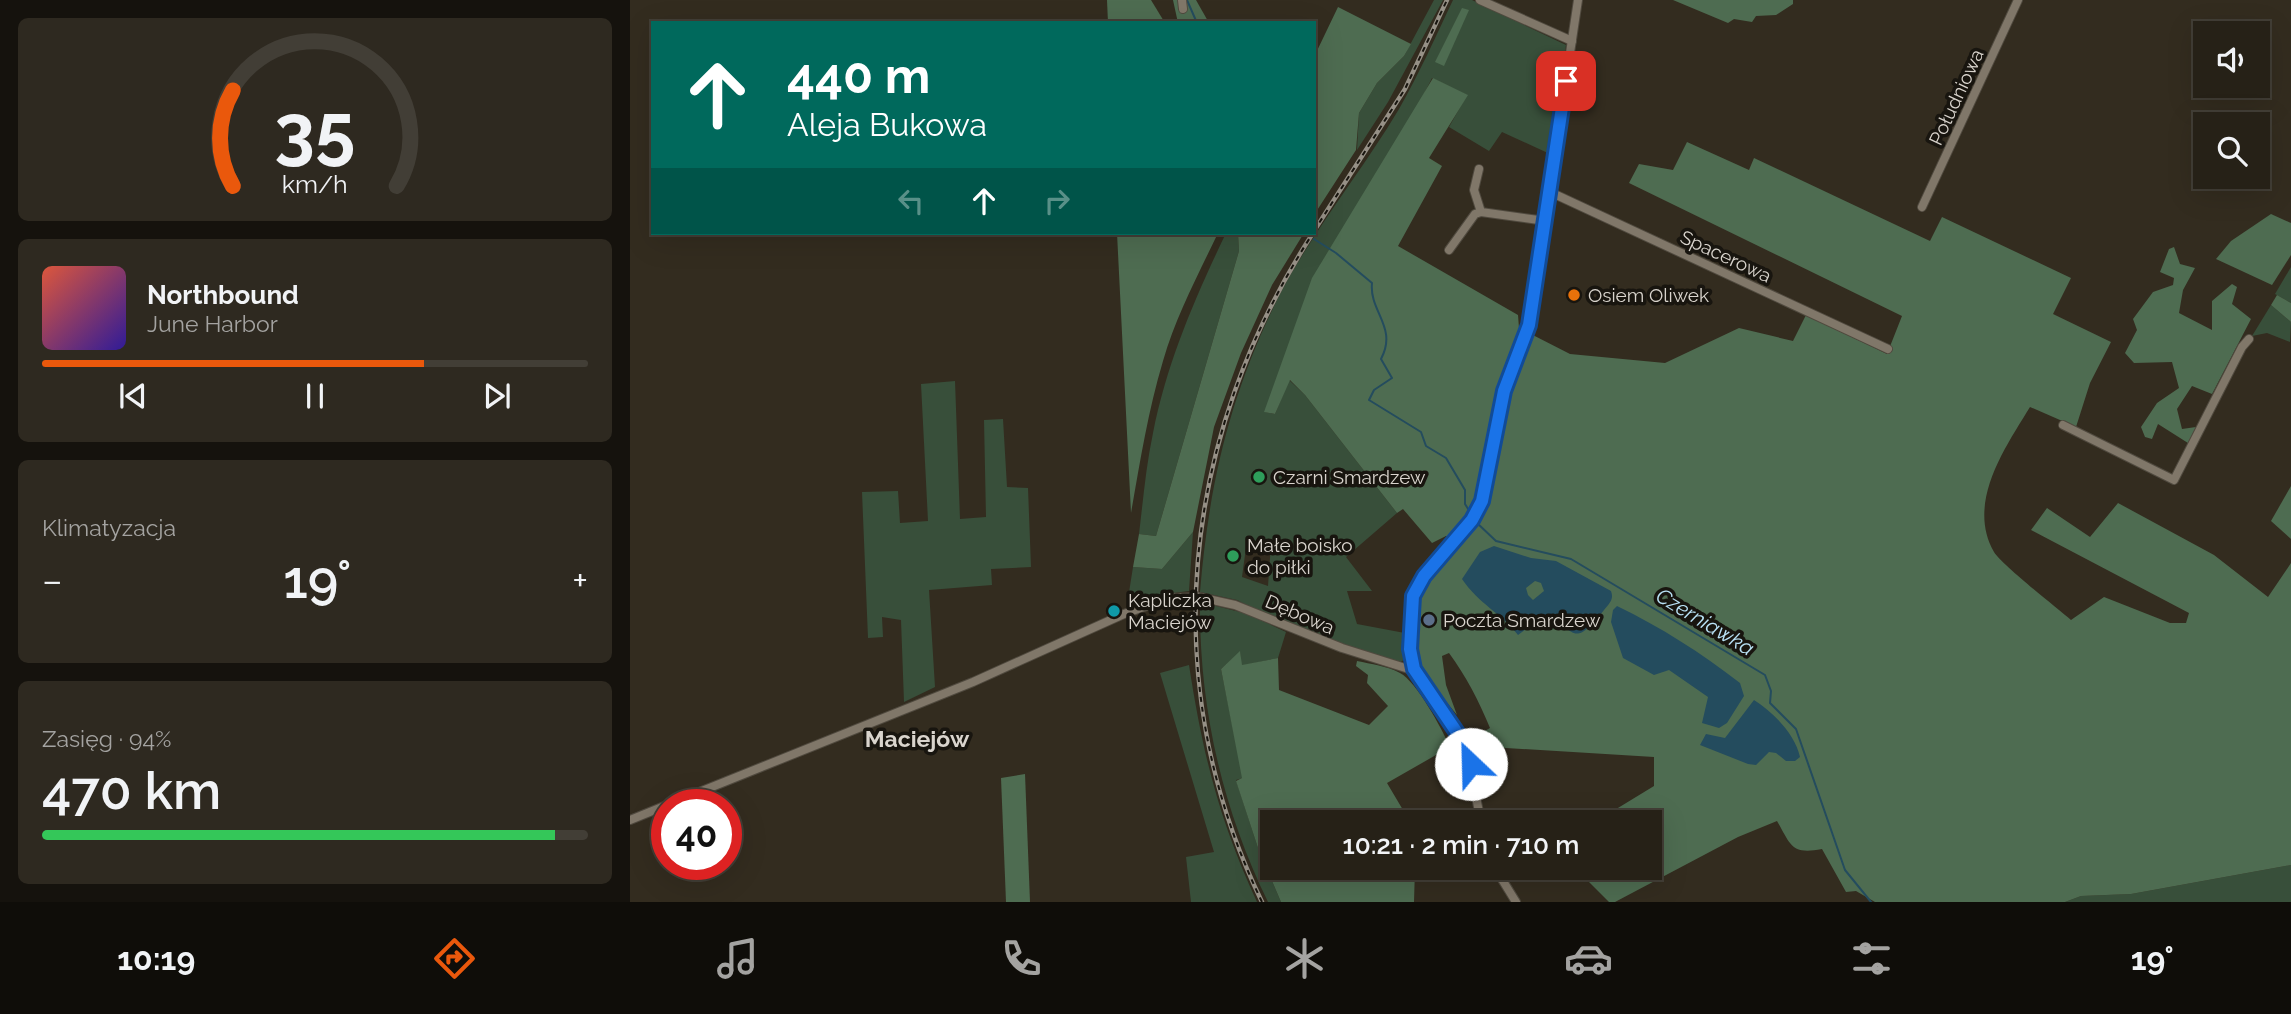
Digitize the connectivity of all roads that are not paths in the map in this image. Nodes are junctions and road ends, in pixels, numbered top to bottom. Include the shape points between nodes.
1 (1480, 0) edge
2 (1578, 0) edge
3 (2018, 0) edge
4 (1572, 41) junction
5 (1479, 169) dead end
6 (1550, 192) junction
7 (1923, 207) dead end
8 (1480, 212) junction
9 (1546, 220) junction
10 (1449, 250) dead end
11 (2249, 339) dead end
12 (1888, 349) dead end
13 (2063, 425) dead end
14 (1410, 658) junction
15 (1391, 664) junction
16 (1415, 671) junction
17 (707, 789) edge
18 (1479, 810) edge
19 (651, 811) edge
20 (630, 820) edge
21 (1502, 880) edge
22 (1516, 902) edge

1 - 4 street
2 - 4 street
3 - 7 street, Południowa
4 - 6 street
5 - 8 street via 1474,190
6 - 9 street
6 - 12 street, Spacerowa
8 - 9 street
8 - 10 street
9 - 14 street via 1531,316 1520,357 1504,391 1482,501 1413,596
11 - 13 street via 2174,480
14 - 15 street
14 - 16 street
15 - 16 street, Dębowa
15 - 17 street, Dębowa via 1342,649 1235,604 1169,598
16 - 18 street via 1466,747
19 - 20 street, Dębowa
21 - 22 street

